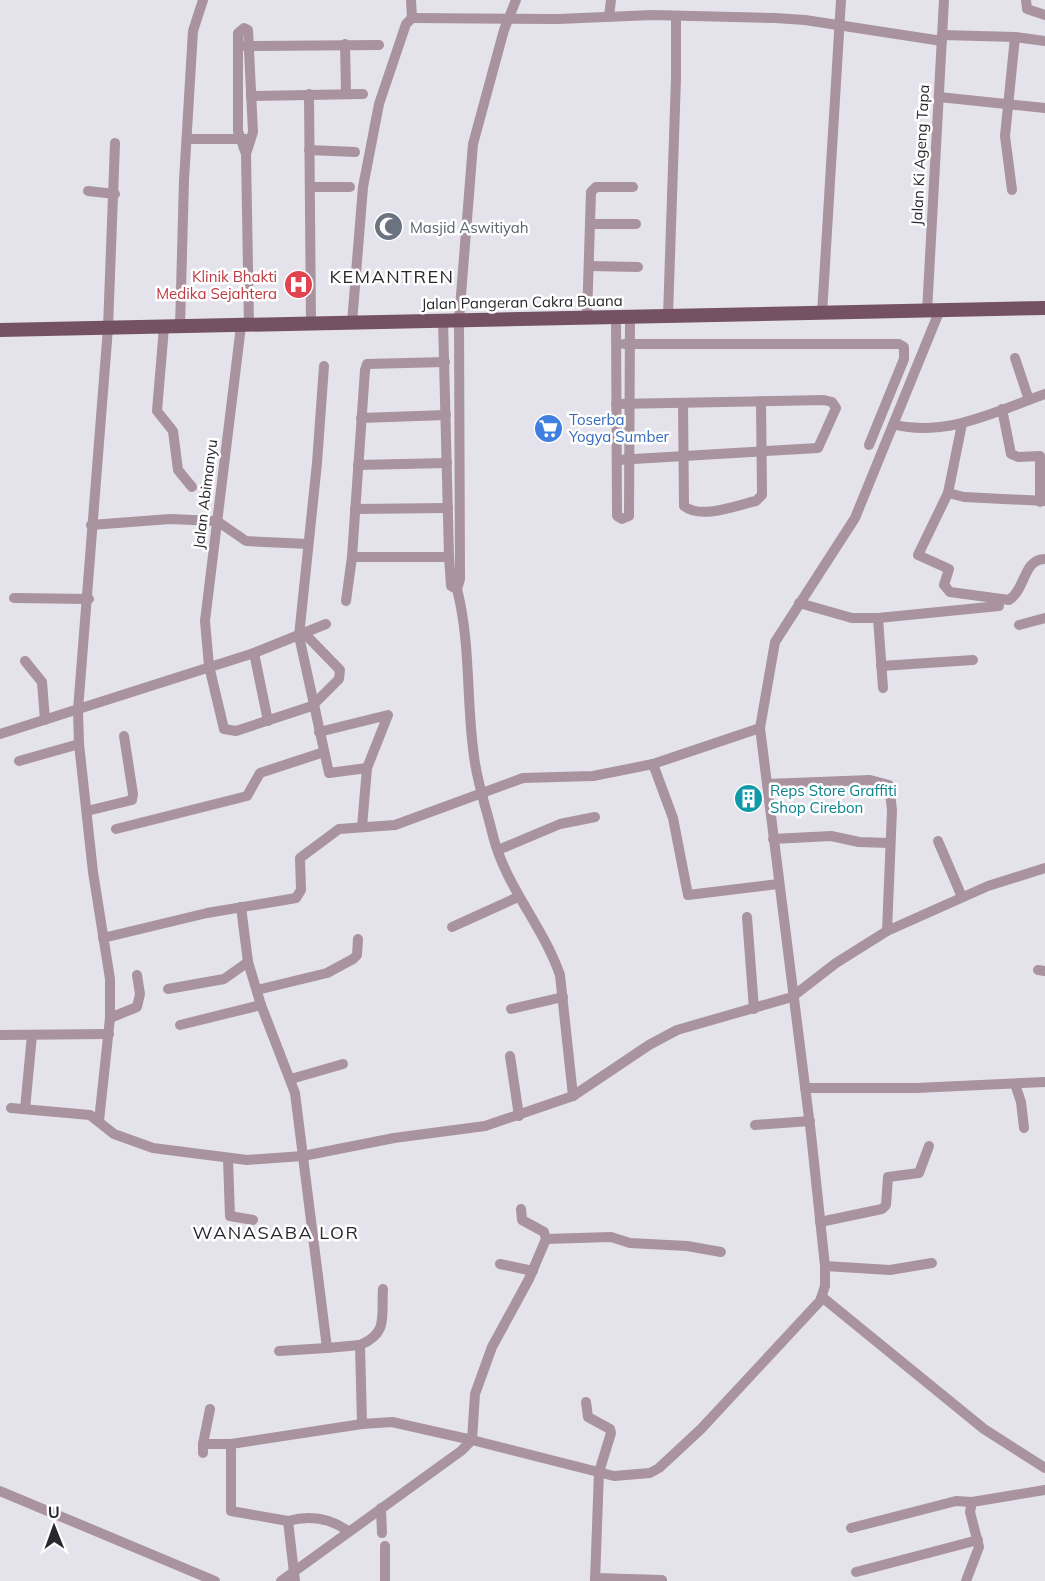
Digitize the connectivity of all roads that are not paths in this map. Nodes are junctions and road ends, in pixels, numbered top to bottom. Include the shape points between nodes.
1 (203, 0) edge
2 (411, 0) edge
3 (516, 0) edge
4 (611, 0) edge
5 (841, 0) edge
6 (944, 0) edge
7 (1026, 0) edge
8 (1045, 15) edge
9 (609, 16) junction
10 (676, 16) junction
11 (412, 18) junction
12 (509, 19) junction
13 (839, 24) junction
14 (942, 38) junction
15 (1015, 38) junction
16 (1045, 41) edge
17 (345, 44) junction
18 (379, 45) dead end
19 (244, 46) junction
20 (346, 93) junction
21 (309, 94) junction
22 (363, 94) dead end
23 (251, 96) junction
24 (939, 97) junction
25 (1009, 105) junction
26 (1045, 108) edge
27 (245, 139) junction
28 (187, 140) junction
29 (115, 142) dead end
30 (309, 150) junction
31 (355, 152) dead end
32 (310, 187) junction
33 (350, 187) dead end
34 (633, 187) dead end
35 (1012, 190) dead end
36 (88, 191) dead end
37 (115, 194) junction
38 (590, 224) junction
39 (636, 224) dead end
40 (589, 266) junction
41 (638, 267) dead end
42 (1045, 308) edge
43 (933, 312) junction
44 (822, 314) junction
45 (668, 316) junction
46 (616, 317) junction
47 (630, 317) junction
48 (587, 318) junction
49 (443, 320) junction
50 (459, 320) junction
51 (351, 323) junction
52 (311, 325) junction
53 (245, 326) junction
54 (164, 327) junction
55 (180, 327) junction
56 (108, 328) junction
57 (0, 330) edge
58 (630, 344) junction
59 (616, 345) junction
60 (1015, 358) dead end
61 (445, 362) junction
62 (324, 366) dead end
63 (895, 384) junction
64 (909, 388) junction
65 (1045, 394) edge
66 (1029, 400) junction
67 (761, 401) junction
68 (683, 403) junction
69 (616, 404) junction
70 (628, 404) junction
71 (1002, 409) junction
72 (446, 415) junction
73 (361, 418) junction
74 (966, 423) junction
75 (895, 425) junction
76 (869, 445) dead end
77 (763, 449) junction
78 (1043, 456) edge
79 (684, 457) junction
80 (617, 460) junction
81 (628, 460) junction
82 (447, 463) junction
83 (358, 465) junction
84 (192, 487) dead end
85 (948, 493) junction
86 (1043, 501) edge
87 (448, 508) junction
88 (355, 509) junction
89 (217, 521) junction
90 (91, 525) junction
91 (308, 544) junction
92 (449, 557) junction
93 (352, 558) junction
94 (1045, 559) edge
95 (457, 589) junction
96 (14, 598) dead end
97 (89, 600) junction
98 (346, 601) dead end
99 (799, 603) junction
100 (999, 606) dead end
101 (878, 618) junction
102 (1045, 618) edge
103 (326, 624) dead end
104 (1019, 625) dead end
105 (302, 635) junction
106 (254, 653) junction
107 (973, 660) dead end
108 (25, 661) dead end
109 (209, 666) junction
110 (881, 666) junction
111 (883, 688) dead end
112 (312, 706) junction
113 (78, 710) junction
114 (45, 720) junction
115 (268, 721) junction
116 (760, 728) junction
117 (319, 732) junction
118 (0, 734) edge
119 (124, 736) dead end
120 (79, 744) junction
121 (324, 752) junction
122 (19, 761) dead end
123 (653, 765) junction
124 (367, 768) junction
125 (767, 784) junction
126 (482, 792) junction
127 (87, 811) junction
128 (595, 817) dead end
129 (362, 827) junction
130 (116, 829) dead end
131 (773, 838) junction
132 (938, 841) dead end
133 (890, 843) junction
134 (498, 850) junction
135 (1045, 868) edge
136 (778, 884) junction
137 (518, 897) junction
138 (962, 897) junction
139 (241, 907) junction
140 (747, 917) dead end
141 (452, 927) dead end
142 (887, 931) junction
143 (103, 938) junction
144 (358, 939) dead end
145 (248, 962) junction
146 (137, 975) dead end
147 (168, 989) dead end
148 (256, 990) junction
149 (563, 997) junction
150 (792, 997) junction
151 (261, 1005) junction
152 (511, 1009) dead end
153 (754, 1009) junction
154 (110, 1017) junction
155 (180, 1025) dead end
156 (109, 1034) junction
157 (0, 1035) edge
158 (32, 1035) junction
159 (510, 1056) dead end
160 (343, 1064) dead end
161 (291, 1079) junction
162 (1045, 1082) edge
163 (1014, 1084) junction
164 (805, 1088) junction
165 (573, 1096) junction
166 (11, 1108) dead end
167 (25, 1109) junction
168 (519, 1116) junction
169 (99, 1121) junction
170 (810, 1121) junction
171 (755, 1125) dead end
172 (1024, 1128) dead end
173 (929, 1146) dead end
174 (303, 1156) junction
175 (228, 1159) junction
176 (521, 1209) dead end
177 (253, 1220) dead end
178 (820, 1222) junction
179 (546, 1239) junction
180 (721, 1252) dead end
181 (932, 1263) dead end
182 (500, 1264) dead end
183 (825, 1266) junction
184 (532, 1271) junction
185 (383, 1289) dead end
186 (822, 1297) junction
187 (360, 1345) junction
188 (327, 1347) junction
189 (279, 1351) dead end
190 (586, 1402) dead end
191 (210, 1409) dead end
192 (362, 1424) junction
193 (472, 1440) junction
194 (231, 1444) junction
195 (1045, 1468) edge
196 (599, 1472) junction
197 (1045, 1490) edge
198 (0, 1491) edge
199 (972, 1502) junction
200 (381, 1508) junction
201 (288, 1521) junction
202 (851, 1528) dead end
203 (348, 1532) junction
204 (382, 1533) dead end
205 (978, 1540) junction
206 (385, 1546) dead end
207 (855, 1572) dead end
208 (293, 1576) edge
209 (595, 1579) edge
210 (662, 1580) edge
211 (216, 1581) edge
212 (281, 1581) edge
213 (385, 1581) edge
214 (966, 1581) edge

1 - 28 street via 193,32
2 - 11 street
3 - 12 street
4 - 9 street
5 - 13 street
6 - 14 street, Jalan Ki Ageng Tapa
7 - 8 street via 1027,9
9 - 10 street
9 - 12 street
10 - 13 street
10 - 45 street
11 - 12 street
11 - 51 street via 406,24 379,104 359,219
12 - 50 street via 472,144
13 - 14 street
13 - 44 street
14 - 15 street
14 - 24 street, Jalan Ki Ageng Tapa
15 - 16 street
15 - 25 street
17 - 18 street
17 - 19 street
17 - 20 street
19 - 23 street
19 - 27 street
20 - 21 street
20 - 22 street
21 - 23 street
21 - 30 street
23 - 27 street
24 - 25 street
24 - 43 street, Jalan Ki Ageng Tapa
25 - 26 street
25 - 35 street via 1005,136
27 - 28 street
27 - 53 street, Jalan Abimanyu
28 - 55 street
29 - 37 street
30 - 31 street
30 - 32 street
32 - 33 street
32 - 52 street
34 - 38 street via 593,188
36 - 37 street
37 - 56 street
38 - 39 street
38 - 40 street
40 - 41 street
40 - 48 street
42 - 43 main road, Jalan Pangeran Cakra Buana
43 - 44 main road, Jalan Pangeran Cakra Buana
43 - 64 street, Jalan Ki Ageng Tapa
44 - 45 main road, Jalan Pangeran Cakra Buana
45 - 47 main road, Jalan Pangeran Cakra Buana
46 - 47 main road, Jalan Pangeran Cakra Buana
46 - 48 main road, Jalan Pangeran Cakra Buana
46 - 59 street
47 - 58 street
48 - 50 main road, Jalan Pangeran Cakra Buana
49 - 50 main road, Jalan Pangeran Cakra Buana
49 - 51 main road, Jalan Pangeran Cakra Buana
49 - 61 street
50 - 95 street
51 - 52 main road, Jalan Pangeran Cakra Buana
52 - 53 main road, Jalan Pangeran Cakra Buana
53 - 55 main road, Jalan Pangeran Cakra Buana
53 - 89 street, Jalan Abimanyu
54 - 55 main road, Jalan Pangeran Cakra Buana
54 - 56 main road, Jalan Pangeran Cakra Buana
54 - 84 street via 158,411 173,431 180,474
56 - 57 main road, Jalan Pangeran Cakra Buana
56 - 90 street
58 - 59 street
58 - 63 street via 899,344 905,352
58 - 70 street
59 - 69 street
60 - 66 street
61 - 72 street
61 - 73 street via 367,364
62 - 91 street
63 - 64 street
63 - 76 street
64 - 75 street, Jalan Ki Ageng Tapa
65 - 66 street
66 - 71 street
67 - 68 street
67 - 77 street
67 - 77 street via 824,400 836,408 818,448
68 - 70 street
68 - 79 street
69 - 70 street
69 - 80 street
70 - 81 street
71 - 74 street
71 - 78 street via 1011,454
72 - 73 street
72 - 82 street
73 - 83 street
74 - 75 street via 920,429
74 - 85 street
75 - 99 street, Jalan Ki Ageng Tapa via 855,518
77 - 79 street via 756,453
77 - 79 street via 762,495 756,501 705,511 684,506
78 - 86 street
79 - 81 street
80 - 81 street
80 - 81 street via 619,519 629,516
82 - 83 street
82 - 87 street
83 - 88 street
85 - 86 street
85 - 94 street via 917,553 949,569 944,585 950,592 1009,600 1019,592 1031,563
87 - 88 street
87 - 92 street
88 - 93 street
89 - 90 street via 170,519
89 - 91 street via 246,541
89 - 109 street, Jalan Abimanyu via 205,621
90 - 97 street
91 - 105 street
92 - 93 street
92 - 95 street via 451,586
93 - 98 street
95 - 126 street via 467,642 474,758
96 - 97 street
97 - 113 street
99 - 101 street via 852,618
99 - 116 street, Jalan Ki Ageng Tapa via 771,654
100 - 101 street
101 - 110 street
102 - 104 street
103 - 105 street
105 - 106 street
105 - 112 street
105 - 112 street via 341,672 339,679
106 - 109 street
106 - 115 street
107 - 110 street
108 - 114 street via 42,682
109 - 113 street
109 - 115 street, Jalan Abimanyu via 224,729 236,731
110 - 111 street
112 - 115 street
112 - 117 street
113 - 114 street
113 - 120 street
114 - 118 street
116 - 123 street
116 - 125 street, Jalan Ki Ageng Tapa
117 - 121 street
117 - 124 street via 388,716
119 - 127 street via 132,800
120 - 122 street
120 - 127 street
121 - 124 street via 327,770 332,774
121 - 130 street via 260,773 247,796
123 - 126 street via 593,776 523,778
123 - 136 street via 673,818 688,895
124 - 129 street
125 - 131 street, Jalan Ki Ageng Tapa
125 - 133 street via 887,782 891,794
126 - 129 street via 395,825
126 - 134 street
127 - 143 street
128 - 134 street via 560,825
129 - 139 street via 334,830 300,858 299,896
131 - 133 street via 831,836
131 - 136 street, Jalan Ki Ageng Tapa
132 - 138 street
133 - 142 street
134 - 137 street
135 - 138 street
136 - 150 street, Jalan Ki Ageng Tapa
137 - 141 street
137 - 149 street via 554,957
138 - 142 street
139 - 143 street
139 - 145 street
140 - 153 street
142 - 150 street
143 - 154 street via 110,979
144 - 148 street via 357,955 337,969
145 - 147 street via 224,980
145 - 148 street
146 - 154 street via 137,1006
148 - 151 street
149 - 152 street
149 - 165 street
150 - 153 street
150 - 164 street, Jalan Ki Ageng Tapa
151 - 155 street
151 - 161 street
153 - 165 street via 677,1030
154 - 156 street
156 - 158 street
156 - 169 street
157 - 158 street
158 - 167 street
159 - 168 street
160 - 161 street
161 - 174 street
162 - 163 street
163 - 164 street
163 - 172 street
164 - 170 street, Jalan Ki Ageng Tapa
165 - 168 street
166 - 167 street
167 - 169 street via 86,1114
168 - 174 street via 485,1126
169 - 175 street via 114,1134 153,1148
170 - 171 street
170 - 178 street, Jalan Ki Ageng Tapa
173 - 178 street via 919,1173 888,1177 886,1204 882,1209
174 - 175 street
174 - 188 street
175 - 177 street via 230,1216
176 - 179 street via 522,1220 544,1232
178 - 183 street, Jalan Ki Ageng Tapa
179 - 180 street via 611,1237 630,1243
179 - 184 street
181 - 183 street via 890,1270
182 - 184 street
183 - 186 street, Jalan Ki Ageng Tapa
184 - 193 street via 492,1347 476,1394
185 - 187 street via 380,1330
186 - 195 street via 984,1429
186 - 196 street via 701,1429 659,1468 632,1477
187 - 188 street
187 - 192 street
188 - 189 street
190 - 196 street via 588,1417 611,1433
191 - 194 street via 203,1448
192 - 193 street via 401,1423
192 - 194 street
193 - 196 street
193 - 200 street
194 - 201 street via 233,1514
196 - 209 street
197 - 199 street
198 - 211 street
199 - 202 street via 956,1501
199 - 205 street via 970,1512
200 - 203 street
200 - 204 street
201 - 203 street via 334,1521
201 - 208 street
203 - 208 street
205 - 207 street
205 - 214 street via 978,1554
206 - 213 street
208 - 212 street
209 - 210 street

